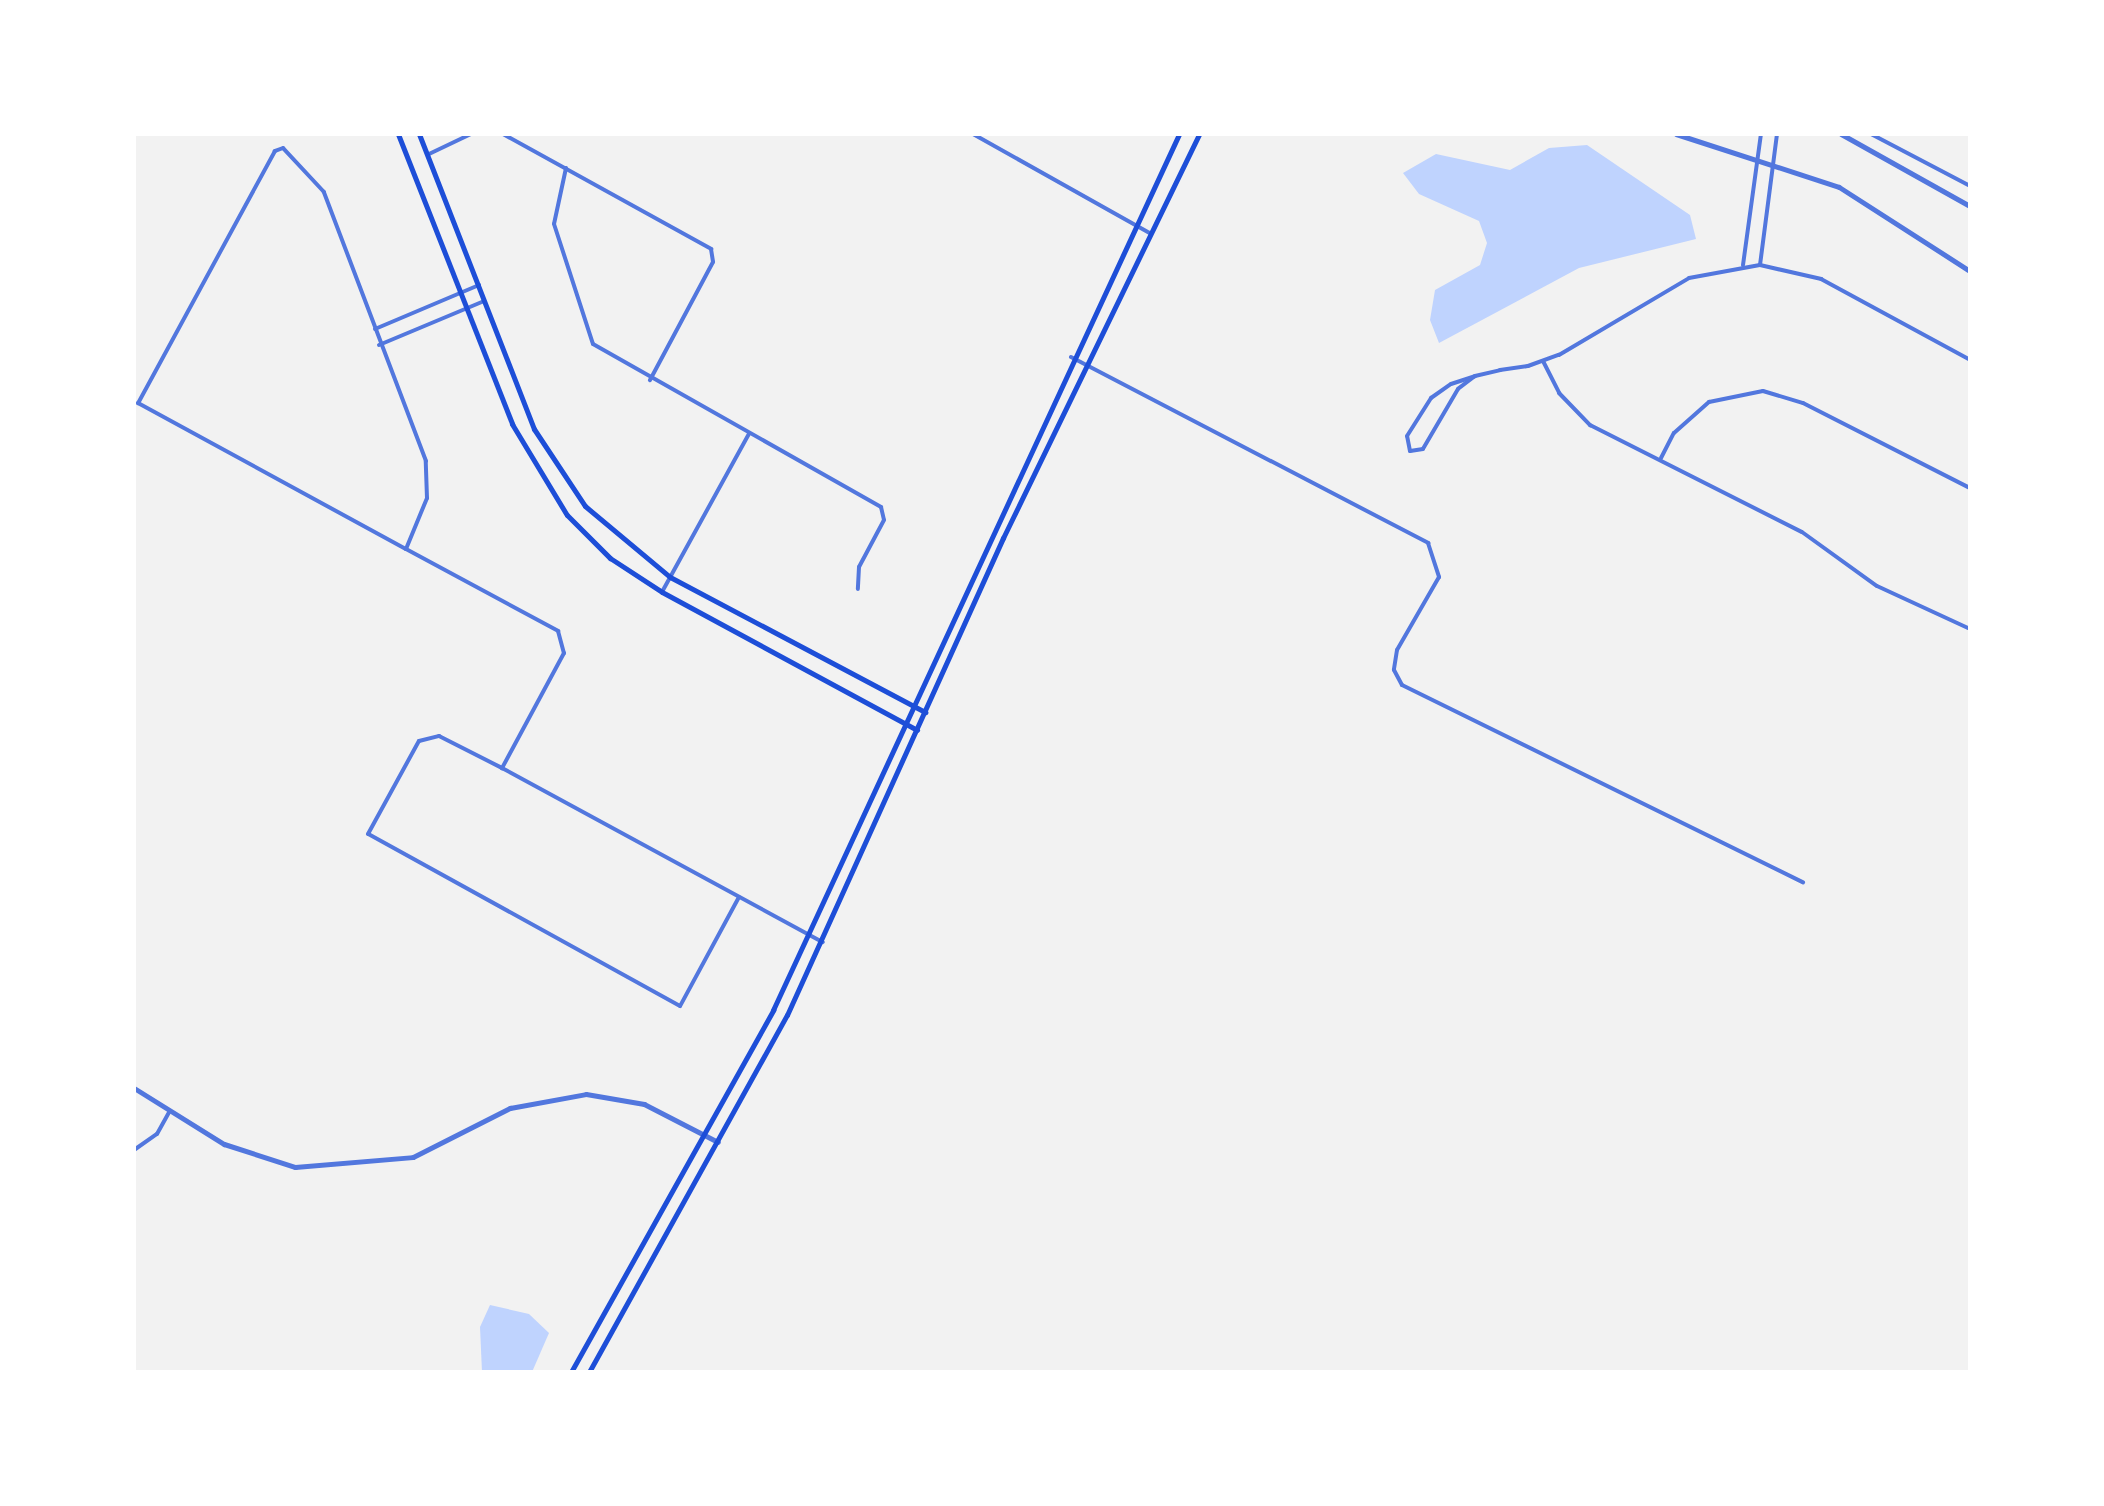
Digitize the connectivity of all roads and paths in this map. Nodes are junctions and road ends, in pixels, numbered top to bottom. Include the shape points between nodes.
1 (398, 134) edge
2 (419, 134) edge
3 (471, 134) edge
4 (503, 134) edge
5 (973, 134) edge
6 (1179, 134) edge
7 (1199, 134) edge
8 (1676, 134) edge
9 (1761, 134) edge
10 (1777, 134) edge
11 (1841, 134) edge
12 (1871, 134) edge
13 (429, 154) junction
14 (1754, 161) junction
15 (1770, 164) junction
16 (566, 168) junction
17 (1970, 186) edge
18 (1970, 206) edge
19 (1135, 225) junction
20 (1151, 234) junction
21 (1743, 265) junction
22 (1760, 265) junction
23 (1970, 271) edge
24 (479, 285) junction
25 (461, 292) junction
26 (485, 301) junction
27 (467, 308) junction
28 (375, 329) junction
29 (379, 345) junction
30 (1071, 357) junction
31 (1970, 360) edge
32 (1543, 361) junction
33 (1085, 365) junction
34 (1475, 376) junction
35 (650, 380) junction
36 (749, 434) junction
37 (1661, 458) junction
38 (1970, 488) edge
39 (406, 549) junction
40 (670, 577) junction
41 (858, 589) dead end
42 (662, 592) junction
43 (1970, 629) edge
44 (909, 704) junction
45 (925, 712) junction
46 (901, 722) junction
47 (917, 730) junction
48 (502, 768) junction
49 (1803, 882) dead end
50 (739, 897) junction
51 (809, 935) junction
52 (823, 942) junction
53 (134, 1088) edge
54 (170, 1111) junction
55 (705, 1134) junction
56 (718, 1142) junction
57 (134, 1150) edge
58 (571, 1372) edge
59 (589, 1372) edge

1 - 25 main road
2 - 13 main road
3 - 13 street
4 - 16 street
5 - 19 street
6 - 19 main road
7 - 20 main road
8 - 14 street
9 - 14 street
10 - 15 street
11 - 18 street
12 - 17 street
13 - 24 main road
14 - 15 street
14 - 21 street
15 - 22 street
15 - 23 street via 1852,194
16 - 35 street via 554,224 593,344
16 - 35 street via 713,253
19 - 20 street
19 - 30 main road
20 - 33 main road
21 - 22 street
21 - 32 street via 1689,278
22 - 31 street via 1821,279
24 - 25 street
24 - 26 main road
25 - 27 main road
25 - 28 street
26 - 27 street
26 - 40 main road via 555,465 623,544
27 - 29 street
27 - 42 main road via 537,474 610,558
28 - 29 street
28 - 39 street via 324,192 283,148 275,151 138,403
29 - 39 street via 426,461 427,498
30 - 33 street
30 - 44 main road
32 - 34 street
32 - 37 street via 1575,413
33 - 45 main road
33 - 49 street via 1428,543 1439,577 1397,650 1394,670 1402,685
34 - 34 street via 1431,398 1406,439 1410,451 1423,449 1458,389
35 - 36 street
36 - 40 street
36 - 41 street via 884,511 859,567
37 - 38 street via 1674,433 1709,402 1763,391 1803,403
37 - 43 street via 1802,532 1877,586
39 - 48 street via 558,631 564,641
40 - 42 street
40 - 44 main road
42 - 46 main road
44 - 45 main road
44 - 46 main road
45 - 47 main road
46 - 47 main road
46 - 51 main road
47 - 52 main road
48 - 50 street
48 - 50 street via 428,734 368,834 680,1006
50 - 51 street
51 - 52 street
51 - 55 main road
52 - 56 main road
53 - 54 street
54 - 55 street via 252,1158 295,1167 413,1157 510,1108 559,1095 628,1100
54 - 57 street via 157,1134
55 - 56 street
55 - 58 main road
56 - 59 main road

